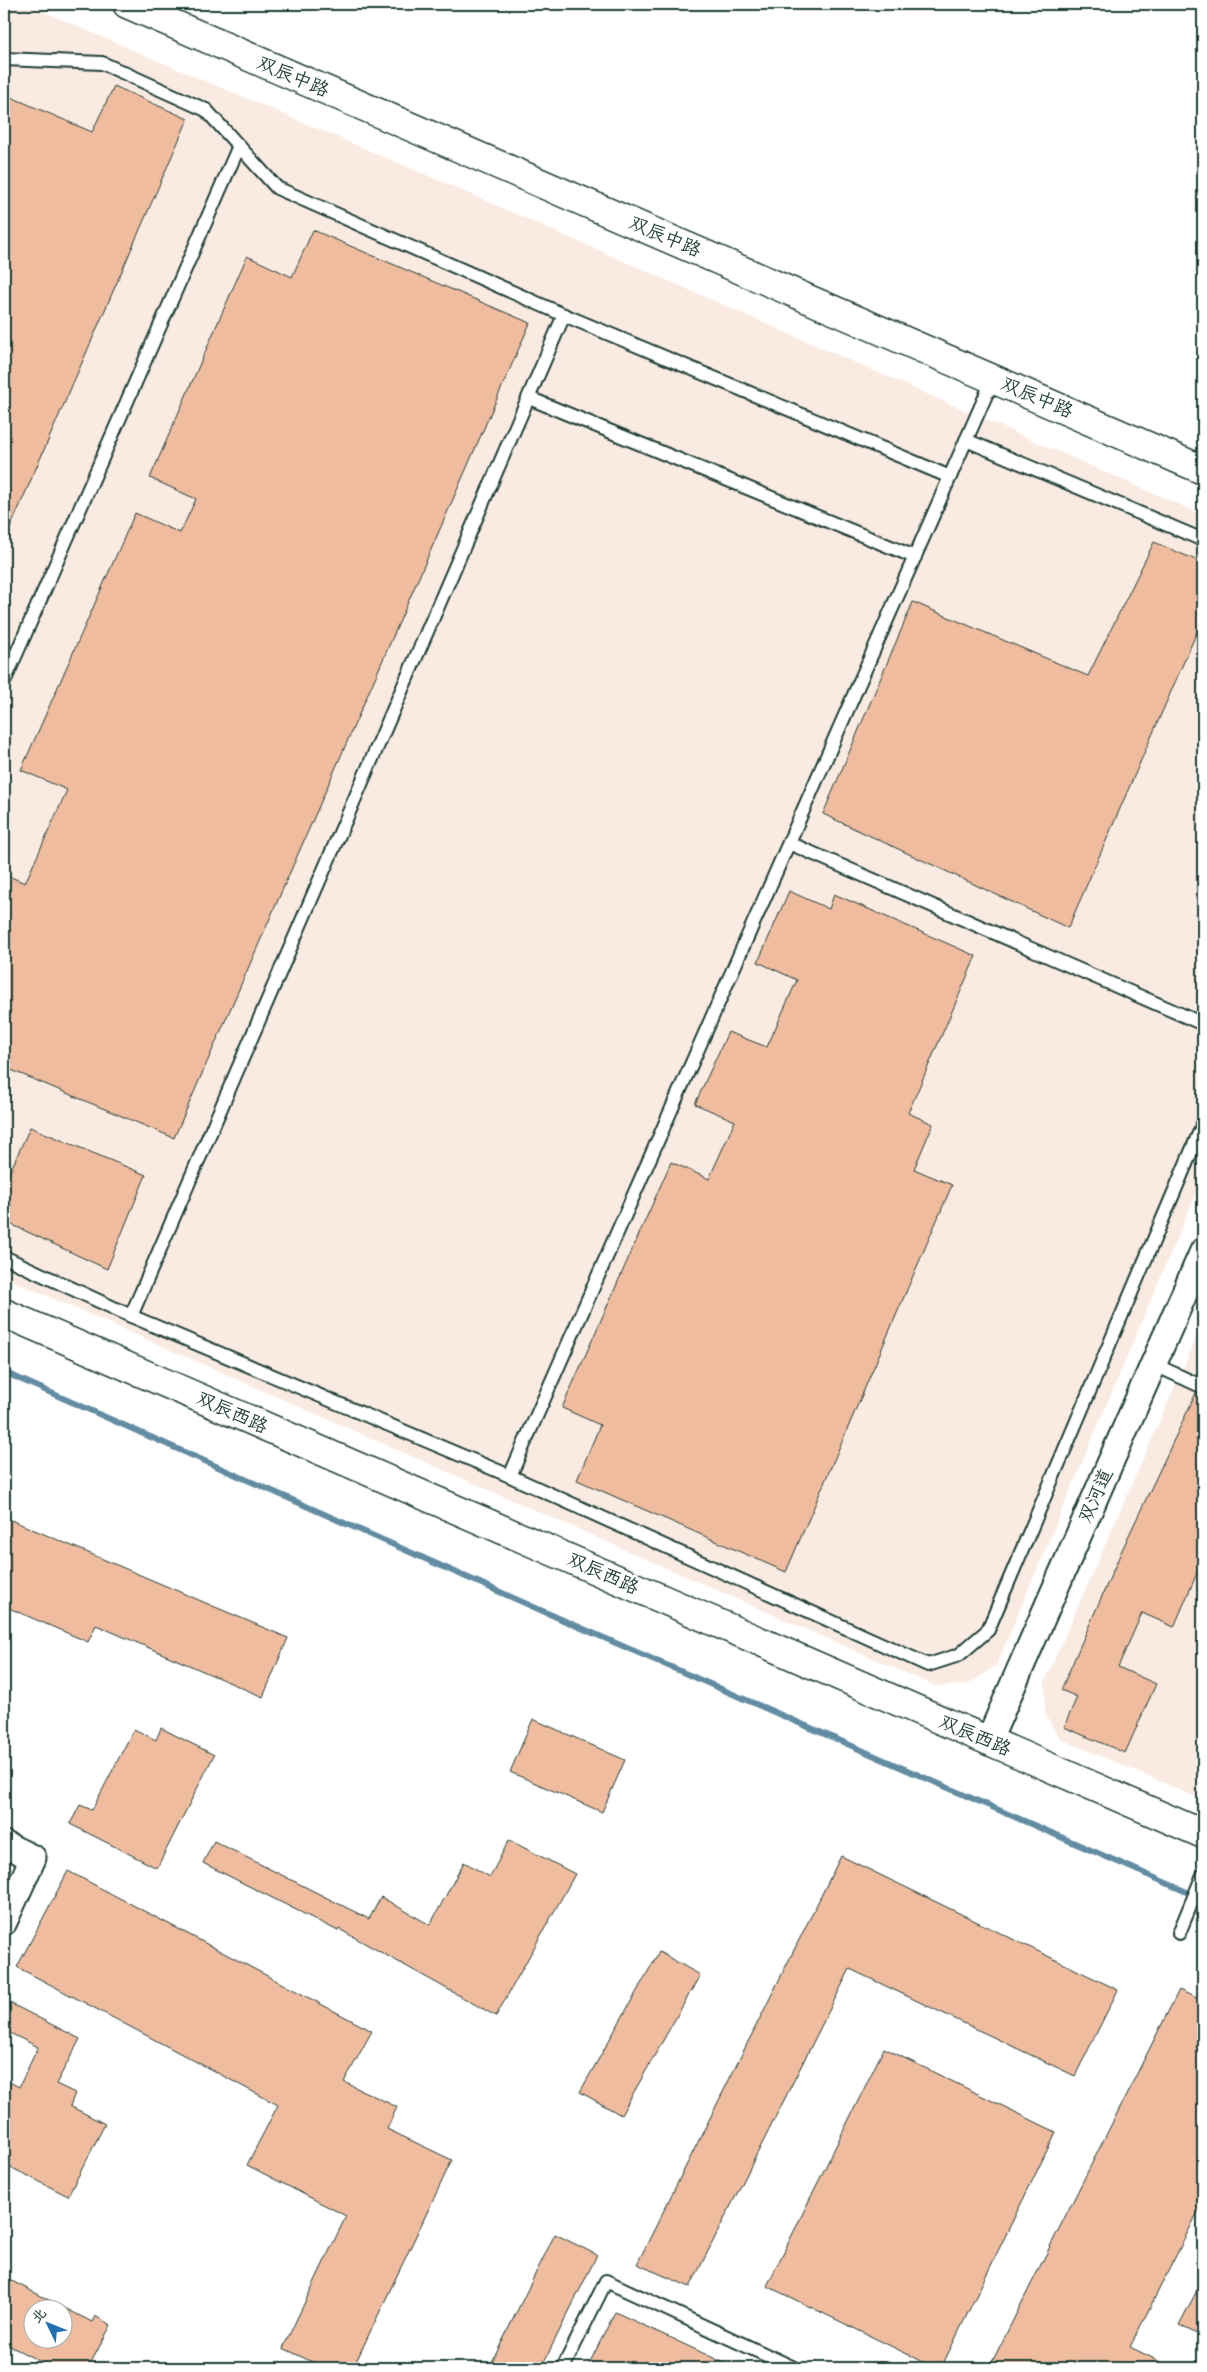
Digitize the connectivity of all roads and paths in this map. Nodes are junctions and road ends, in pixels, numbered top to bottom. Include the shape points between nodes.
1 (127, 4) edge
2 (4, 59) edge
3 (239, 146) junction
4 (564, 315) junction
5 (993, 379) junction
6 (529, 398) junction
7 (966, 440) junction
8 (1203, 470) edge
9 (950, 477) junction
10 (1203, 540) edge
11 (915, 557) junction
12 (4, 682) edge
13 (789, 843) junction
14 (1203, 1024) edge
15 (1203, 1124) edge
16 (1203, 1250) edge
17 (4, 1257) edge
18 (4, 1314) edge
19 (131, 1316) junction
20 (1154, 1364) junction
21 (1203, 1387) edge
22 (510, 1476) junction
23 (988, 1742) junction
24 (1203, 1834) edge
25 (4, 1844) edge
26 (1203, 1875) edge
27 (4, 1922) edge
28 (1179, 1933) dead end
29 (563, 2368) edge
30 (794, 2368) edge

1 - 5 main road, 双辰中路
2 - 3 lane via 102,63 206,110
3 - 4 lane via 277,188
3 - 12 lane
4 - 6 lane
4 - 9 lane
5 - 7 lane
5 - 8 main road, 双辰中路
6 - 11 lane
6 - 19 lane
7 - 9 lane
7 - 10 lane
9 - 11 lane
11 - 13 lane
13 - 14 lane
13 - 22 lane
15 - 22 lane via 988,1630 960,1655 928,1665
16 - 20 street, 双河道
17 - 19 lane
18 - 23 main road, 双辰西路
19 - 22 lane
20 - 21 lane
20 - 23 street, 双河道
23 - 24 main road, 双辰西路
25 - 27 street via 33,1858
26 - 28 lane
29 - 30 lane via 606,2281

